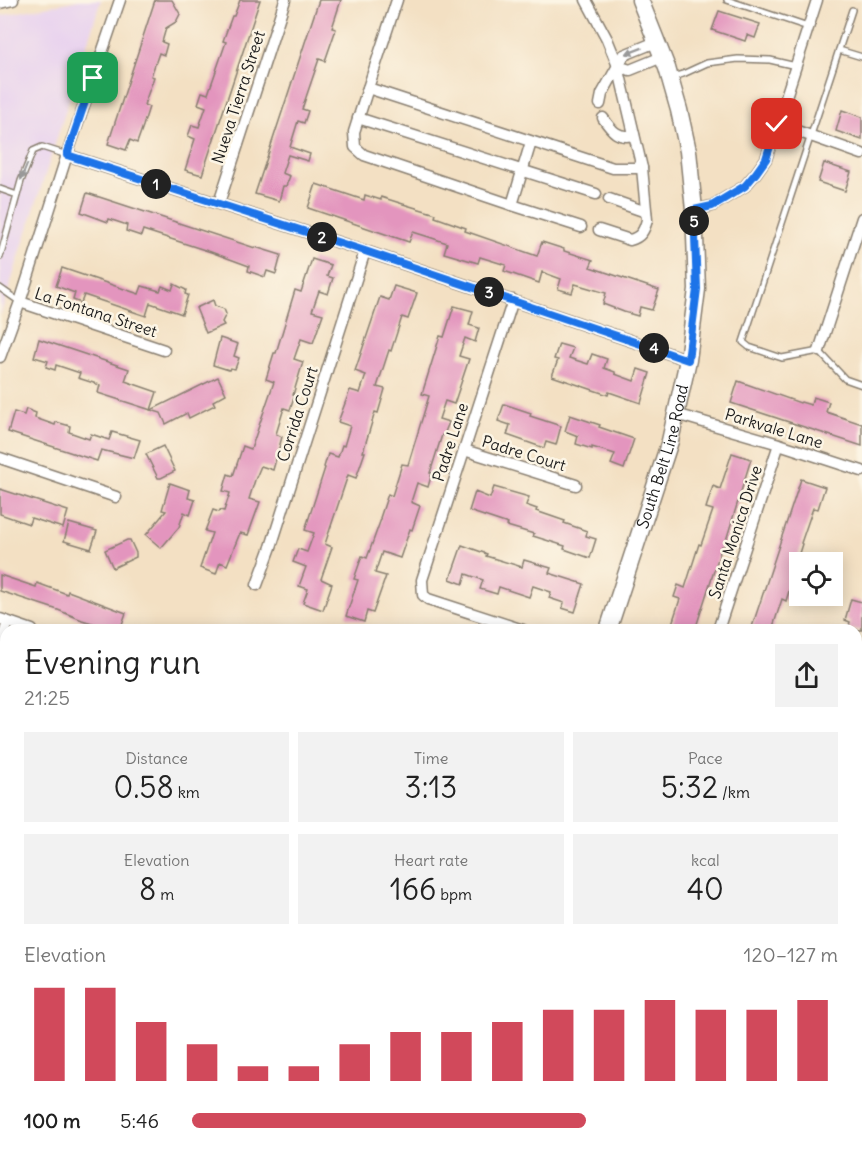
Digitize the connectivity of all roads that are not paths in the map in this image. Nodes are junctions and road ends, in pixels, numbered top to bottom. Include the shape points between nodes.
1 (13, 0) edge
2 (120, 0) edge
3 (285, 0) edge
4 (398, 0) edge
5 (586, 0) edge
6 (640, 0) edge
7 (727, 0) edge
8 (818, 0) edge
9 (0, 3) edge
10 (852, 10) dead end
11 (809, 27) junction
12 (659, 50) junction
13 (839, 50) junction
14 (862, 57) edge
15 (618, 66) junction
16 (796, 66) junction
17 (669, 78) junction
18 (368, 88) junction
19 (600, 105) dead end
20 (358, 118) junction
21 (603, 118) dead end
22 (777, 124) junction
23 (634, 135) junction
24 (811, 136) junction
25 (531, 142) junction
26 (862, 154) edge
27 (67, 155) junction
28 (642, 168) junction
29 (522, 171) junction
30 (0, 189) edge
31 (596, 194) dead end
32 (17, 195) junction
33 (609, 199) dead end
34 (219, 204) junction
35 (512, 205) junction
36 (694, 210) junction
37 (646, 212) junction
38 (862, 218) edge
39 (0, 226) edge
40 (581, 227) dead end
41 (8, 229) junction
42 (599, 230) dead end
43 (365, 251) junction
44 (0, 257) edge
45 (0, 288) edge
46 (513, 300) junction
47 (20, 302) junction
48 (164, 350) dead end
49 (819, 351) junction
50 (0, 357) edge
51 (688, 360) junction
52 (862, 385) edge
53 (676, 414) junction
54 (780, 444) junction
55 (464, 450) junction
56 (0, 458) edge
57 (862, 471) edge
58 (576, 485) dead end
59 (116, 497) dead end
60 (257, 585) dead end
61 (505, 624) edge
62 (610, 624) edge
63 (720, 624) edge

1 - 9 street
2 - 27 street
3 - 34 street, Nueva Tierra Street
4 - 18 street
5 - 15 street
6 - 12 main road, South Belt Line Road
7 - 11 lane
8 - 11 street
10 - 13 lane
11 - 16 street
12 - 15 street via 630,70
12 -> 15 street via 624,55
12 - 17 main road, South Belt Line Road
13 - 14 lane
13 - 24 lane
15 - 19 street
15 - 23 street
16 - 17 lane via 738,59 707,63
16 - 22 street
17 - 36 main road, South Belt Line Road via 688,151
18 - 20 street
18 - 25 street
20 - 29 street
20 - 35 street via 354,140 357,150 364,155
21 - 23 street via 617,134
22 - 24 street
22 - 36 street via 766,159 745,186 712,206
23 - 28 street
24 - 26 street
24 - 49 lane via 743,342 782,358
25 - 28 street via 613,168
25 - 29 street
27 -> 32 lane via 42,147 33,151
27 - 34 street
27 - 47 street
28 - 37 street
29 - 31 street
29 - 35 street
30 - 32 lane
32 - 41 lane
33 - 37 street
34 - 43 street
35 - 40 street
36 - 51 main road, South Belt Line Road via 697,289
37 - 42 street via 645,228 634,239
38 - 49 street
39 - 41 lane
41 - 44 lane
43 - 46 street
43 - 60 street, Corrida Court
45 - 47 lane
46 - 51 street
46 - 55 street, Padre Lane
47 - 48 street, La Fontana Street
47 - 50 street
49 - 52 lane via 845,379
51 - 53 main road, South Belt Line Road
53 - 54 street, Parkvale Lane
53 - 62 main road, South Belt Line Road
54 - 57 street, Parkvale Lane
54 - 63 street, Santa Monica Drive
55 - 58 street, Padre Court
55 - 61 street, Padre Lane via 422,580 423,595
56 - 59 street

